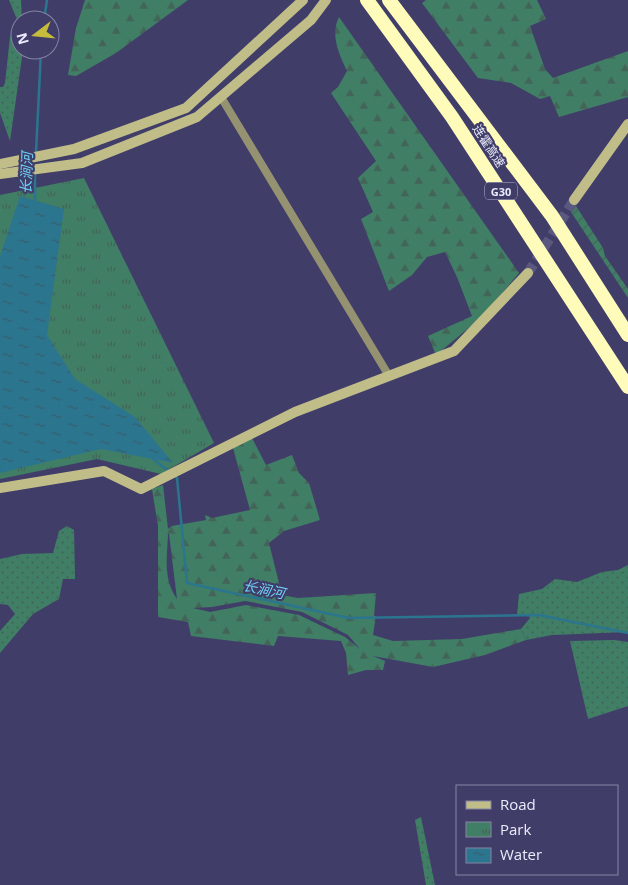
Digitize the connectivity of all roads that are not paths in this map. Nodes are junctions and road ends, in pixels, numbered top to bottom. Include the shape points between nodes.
1 (303, 0) edge
2 (326, 0) edge
3 (367, 0) edge
4 (389, 0) edge
5 (221, 97) junction
6 (628, 124) edge
7 (0, 164) edge
8 (12, 167) junction
9 (0, 174) edge
10 (574, 200) tunnel mouth
11 (528, 273) tunnel mouth
12 (628, 335) edge
13 (388, 376) junction
14 (628, 387) edge
15 (0, 488) edge

1 - 8 main road via 186,108 74,149
2 - 5 main road via 311,20
3 - 14 highway, 连霍高速 / G30 via 452,116
4 - 12 highway, 连霍高速 / G30 via 552,216
5 - 8 main road via 197,118 82,163
5 - 13 street
6 - 10 main road
7 - 8 main road
8 - 9 main road
11 - 13 main road via 454,351
13 - 15 main road via 295,412 141,489 104,471

